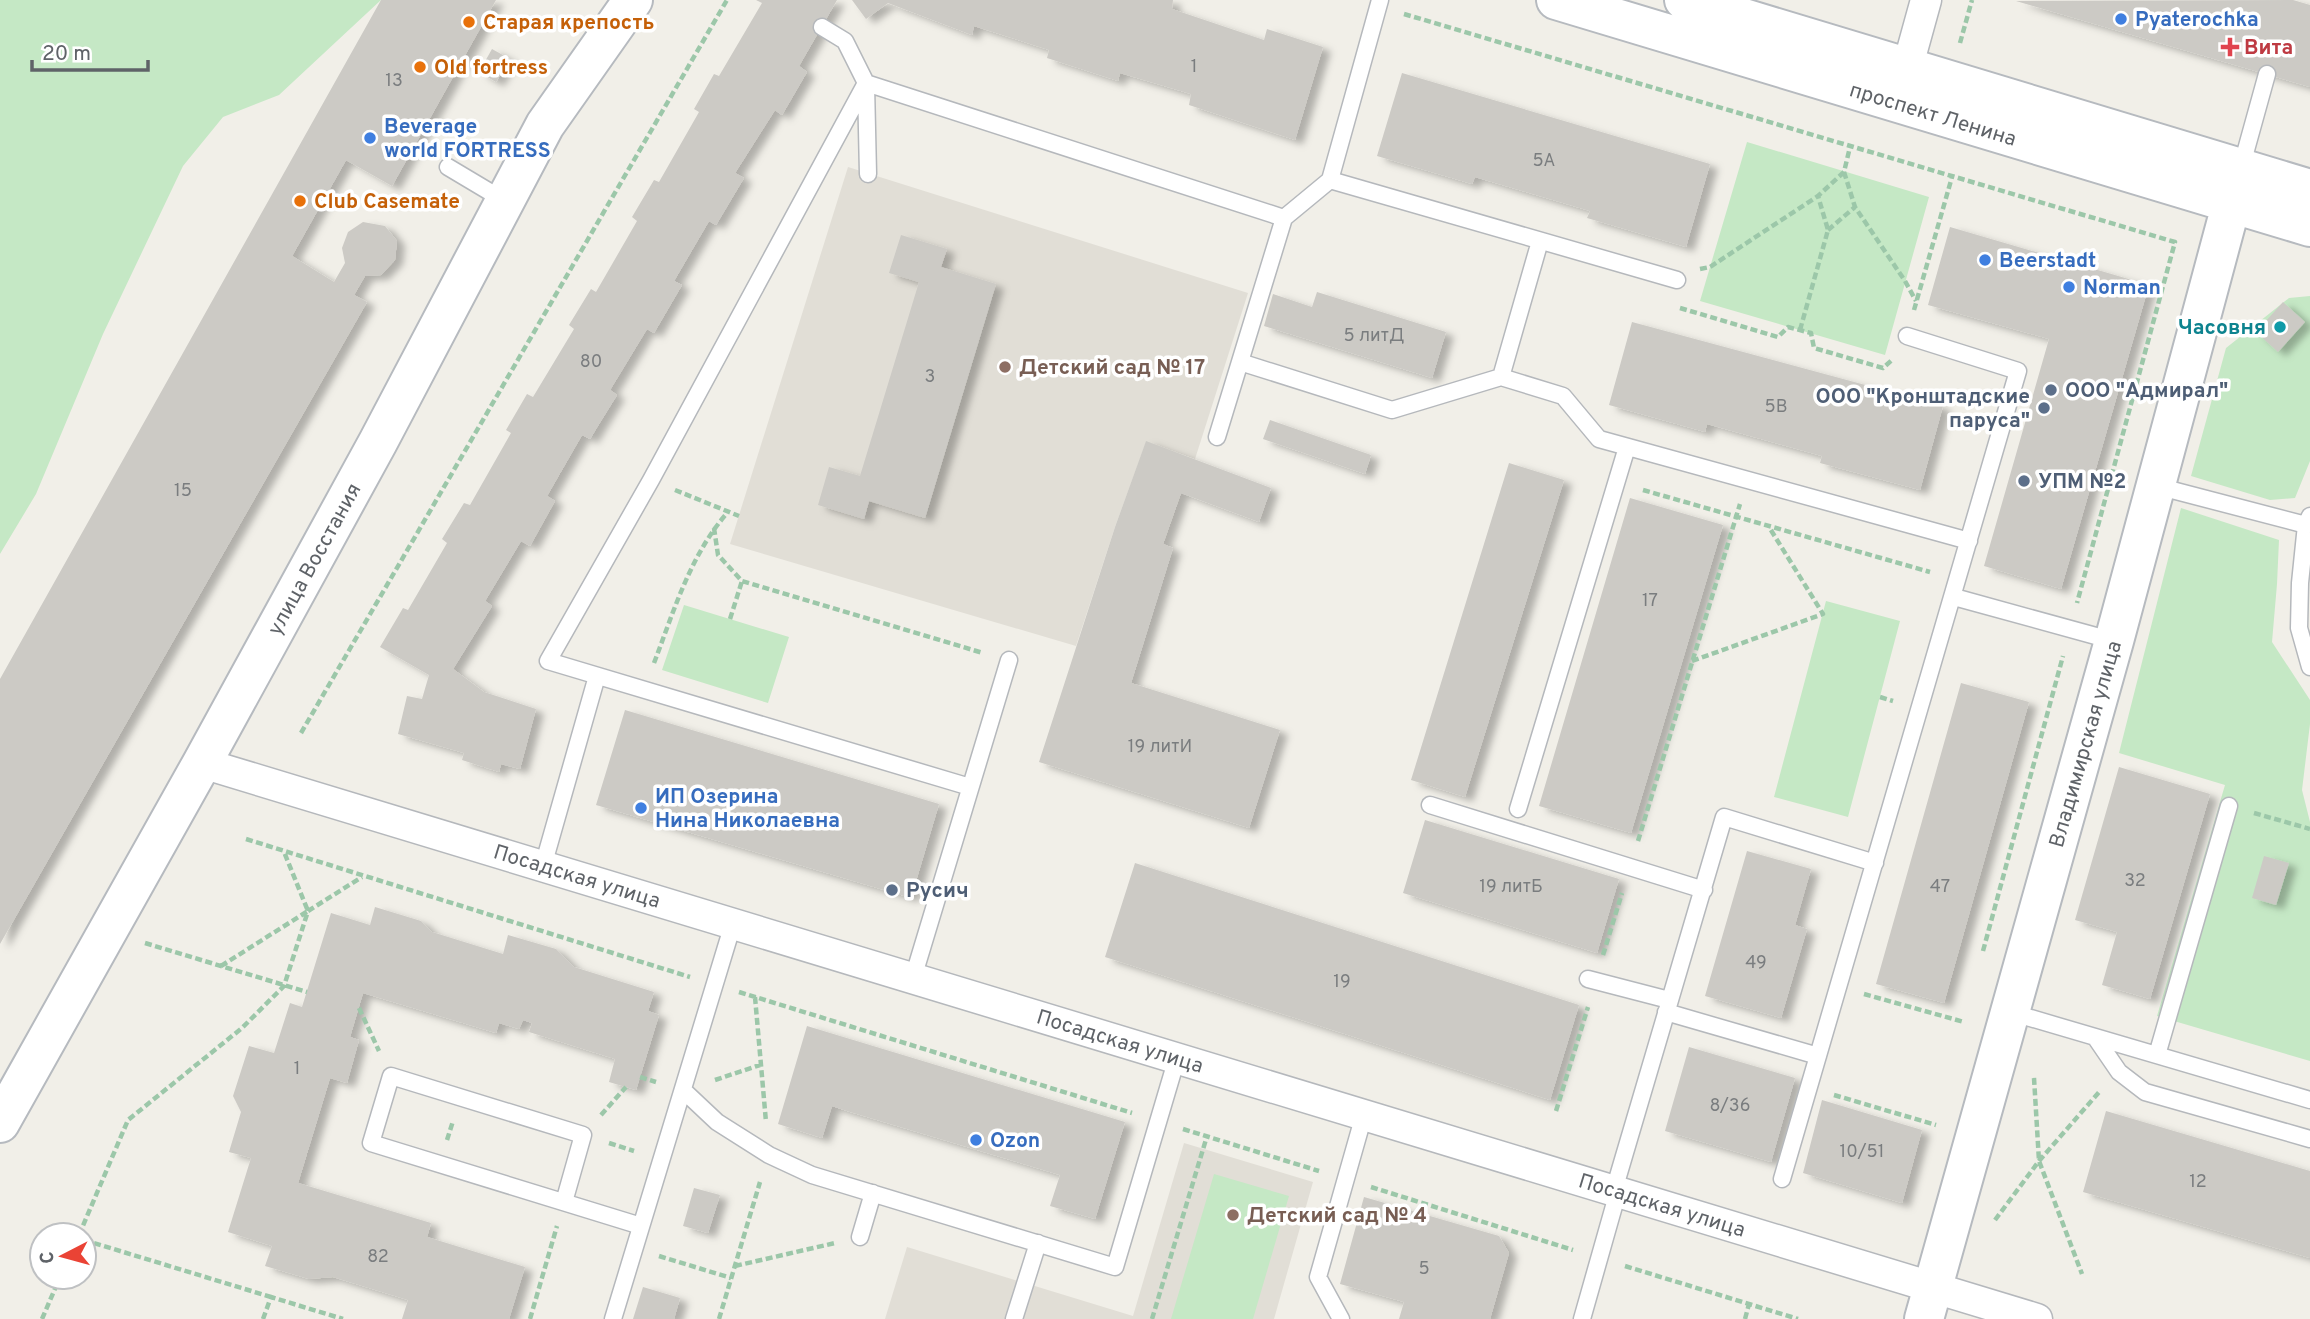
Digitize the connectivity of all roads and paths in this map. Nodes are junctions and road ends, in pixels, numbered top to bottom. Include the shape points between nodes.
1 (633, 0) edge
2 (727, 0) edge
3 (1556, 0) edge
4 (1684, 0) edge
5 (1926, 0) edge
6 (1972, 0) edge
7 (1379, 3) edge
8 (822, 27) dead end
9 (1960, 46) dead end
10 (1908, 67) junction
11 (2267, 74) dead end
12 (866, 83) junction
13 (1897, 103) junction
14 (1850, 146) junction
15 (448, 167) dead end
16 (1844, 172) junction
17 (868, 174) dead end
18 (1952, 177) junction
19 (1330, 180) junction
20 (2235, 186) junction
21 (2310, 189) edge
22 (1818, 196) junction
23 (505, 201) junction
24 (1855, 207) junction
25 (1284, 218) junction
26 (2310, 227) edge
27 (1828, 230) junction
28 (1541, 241) junction
29 (1677, 280) junction
30 (1916, 302) junction
31 (1800, 330) junction
32 (1907, 336) junction
33 (1240, 362) junction
34 (1501, 377) junction
35 (1216, 437) dead end
36 (1628, 447) junction
37 (1747, 480) junction
38 (1616, 482) junction
39 (2155, 484) junction
40 (670, 488) dead end
41 (728, 512) junction
42 (739, 516) dead end
43 (1736, 516) junction
44 (2308, 521) edge
45 (1769, 526) junction
46 (714, 528) junction
47 (1969, 541) junction
48 (1958, 580) junction
49 (742, 581) junction
50 (1954, 597) junction
51 (730, 619) dead end
52 (2070, 629) junction
53 (2114, 642) junction
54 (1009, 660) joint
55 (1692, 662) junction
56 (2310, 667) edge
57 (650, 671) dead end
58 (597, 676) junction
59 (301, 733) dead end
60 (202, 763) junction
61 (970, 787) junction
62 (1430, 805) dead end
63 (2229, 806) joint
64 (1518, 808) dead end
65 (2310, 829) edge
66 (246, 839) dead end
67 (283, 851) junction
68 (1875, 863) junction
69 (543, 866) junction
70 (1630, 867) junction
71 (363, 876) junction
72 (1704, 890) junction
73 (308, 911) junction
74 (733, 923) junction
75 (141, 942) dead end
76 (1982, 957) dead end
77 (221, 966) junction
78 (913, 978) junction
79 (1592, 980) junction
80 (714, 984) junction
81 (285, 986) junction
82 (1839, 987) junction
83 (307, 992) dead end
84 (1668, 1006) junction
85 (359, 1008) dead end
86 (1967, 1009) dead end
87 (2010, 1012) junction
88 (1964, 1022) junction
89 (1960, 1035) dead end
90 (2095, 1037) junction
91 (2157, 1055) junction
92 (1818, 1056) junction
93 (1177, 1058) junction
94 (2034, 1070) dead end
95 (391, 1076) junction
96 (626, 1087) dead end
97 (1810, 1087) junction
98 (2103, 1089) dead end
99 (683, 1090) junction
100 (460, 1097) junction
101 (2310, 1100) edge
102 (1556, 1111) dead end
103 (1939, 1112) dead end
104 (1364, 1115) junction
105 (1158, 1121) junction
106 (0, 1123) edge
107 (583, 1135) junction
108 (1207, 1136) junction
109 (2310, 1139) edge
110 (662, 1159) junction
111 (2039, 1161) junction
112 (440, 1164) junction
113 (1346, 1179) junction
114 (1782, 1179) dead end
115 (1616, 1191) junction
116 (873, 1193) junction
117 (564, 1202) junction
118 (85, 1221) edge
119 (641, 1226) junction
120 (1987, 1230) dead end
121 (860, 1237) joint
122 (1038, 1243) junction
123 (98, 1244) edge
124 (635, 1249) junction
125 (1599, 1258) junction
126 (735, 1266) dead end
127 (2082, 1274) dead end
128 (731, 1278) dead end
129 (55, 1291) edge
130 (271, 1297) junction
131 (1928, 1303) edge
132 (1749, 1304) junction
133 (42, 1319) edge
134 (263, 1319) edge
135 (343, 1319) edge
136 (530, 1319) edge
137 (613, 1319) edge
138 (1014, 1319) edge
139 (1152, 1319) edge
140 (1341, 1319) edge
141 (1582, 1319) edge
142 (1745, 1319) edge
143 (1798, 1319) edge
144 (2037, 1319) edge

1 - 23 main road, улица Восстания via 545,125
2 - 59 path
3 - 13 main road, проспект Ленина
4 - 10 main road, проспект Ленина
5 - 10 street
6 - 9 path
7 - 14 path
7 - 19 lane
8 - 12 lane via 845,41
10 - 13 street
10 - 20 main road, проспект Ленина
11 - 20 lane
12 - 17 lane
12 - 25 lane
12 - 58 lane via 548,661
13 - 20 main road, проспект Ленина
14 - 16 path
14 - 18 path
15 - 23 lane
16 - 22 path
16 - 24 path
18 - 30 path
18 - 52 path via 2175,243
19 - 25 lane
19 - 28 lane
20 - 21 main road, проспект Ленина
20 - 26 main road, проспект Ленина
20 - 39 main road, Владимирская улица
22 - 27 path
22 - 29 path via 1710,267 1679,274
23 - 60 main road, улица Восстания
24 - 27 path
24 - 30 path
25 - 33 lane
27 - 31 path
28 - 29 lane
28 - 34 lane
29 - 31 path via 1680,308 1778,337 1788,327
30 - 32 path
31 - 32 path via 1811,333 1814,348 1883,368 1902,350
32 - 47 lane via 2018,371
33 - 34 lane via 1392,410
33 - 35 lane
34 - 36 lane via 1563,396 1599,439
36 - 37 lane
36 - 38 lane
37 - 43 path
37 - 47 lane
38 - 43 path
38 - 64 lane
39 - 44 lane
39 - 53 main road, Владимирская улица
40 - 41 path
41 - 42 path
41 - 46 path
43 - 45 path
43 - 55 path
44 - 56 lane via 2299,628
45 - 48 path
45 - 55 path via 1823,614
46 - 49 path via 718,555
46 - 57 path via 687,577
47 - 48 lane
48 - 50 lane
49 - 51 path
49 - 54 path
50 - 52 lane
50 - 68 lane
52 - 53 lane
52 - 76 path
53 - 87 main road, Владимирская улица
54 - 61 lane
55 - 70 path
58 - 61 lane
58 - 69 lane
60 - 69 street, Посадская улица
60 - 106 main road, улица Восстания
61 - 78 lane
62 - 70 lane
63 - 65 path
63 - 91 lane
66 - 67 path
67 - 71 path
67 - 73 path
68 - 72 lane via 1724,817
68 - 82 lane
69 - 74 street, Посадская улица
70 - 72 lane
70 - 79 path
71 - 73 path
71 - 80 path
72 - 84 lane
73 - 77 path
73 - 81 path
74 - 78 street, Посадская улица
74 - 80 lane
75 - 77 path
77 - 81 path
78 - 93 street, Посадская улица
79 - 84 lane
79 - 102 path
80 - 99 lane
80 - 105 path
81 - 83 path
81 - 118 path via 242,1028 128,1120
82 - 88 path
82 - 92 lane
84 - 92 lane
84 - 115 lane
85 - 95 path
86 - 88 path
87 - 90 lane
87 - 131 main road, Владимирская улица
88 - 89 path
90 - 91 lane
90 - 109 lane via 2119,1072 2145,1092
91 - 101 lane
92 - 97 lane
93 - 104 street, Посадская улица
93 - 105 lane
94 - 111 path
95 - 100 lane
95 - 112 lane via 371,1143
96 - 107 path
97 - 103 path via 1936,1125
97 - 114 lane
98 - 111 path
99 - 110 lane
99 - 116 lane via 717,1122 769,1155 812,1175
100 - 107 lane
100 - 112 path
104 - 113 lane
104 - 115 street, Посадская улица
105 - 108 path
105 - 122 lane via 1115,1267
107 - 110 path
107 - 117 lane
108 - 113 path
108 - 139 path
110 - 119 lane
111 - 120 path
111 - 127 path
112 - 117 lane
113 - 125 path
113 - 140 lane via 1318,1277
115 - 125 lane
115 - 131 street, Посадская улица
116 - 121 lane
116 - 122 lane
117 - 119 lane
117 - 136 path
119 - 124 lane
121 - 126 path
122 - 138 lane
123 - 130 path
124 - 128 path
124 - 137 lane
125 - 132 path
125 - 141 lane
129 - 133 path
130 - 134 path
130 - 135 path
131 - 144 street, Посадская улица
132 - 142 path
132 - 143 path

